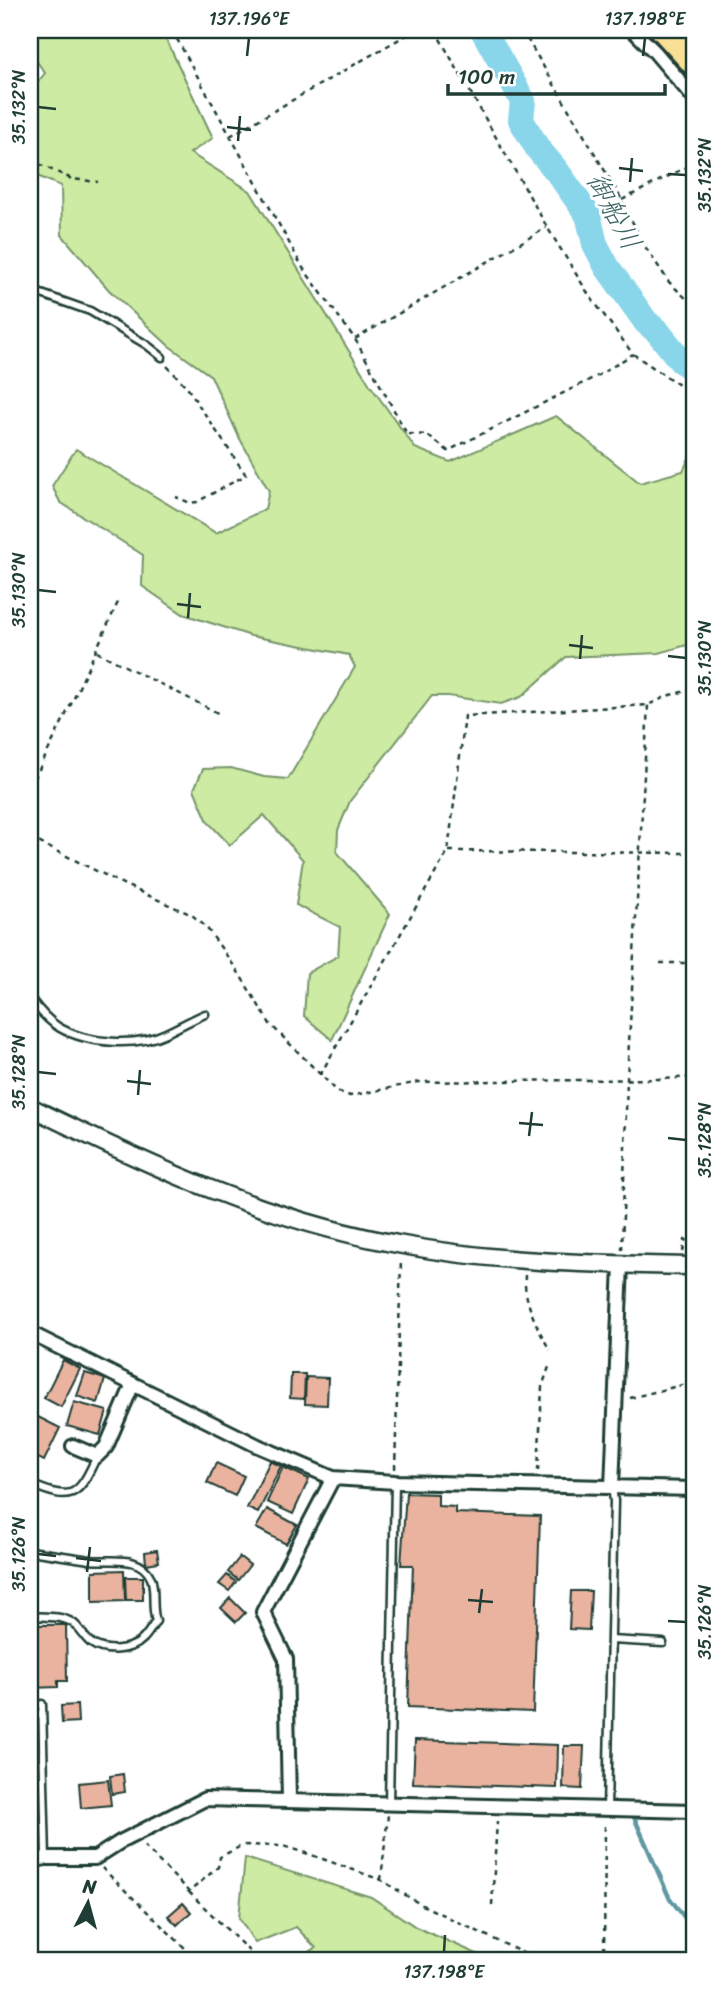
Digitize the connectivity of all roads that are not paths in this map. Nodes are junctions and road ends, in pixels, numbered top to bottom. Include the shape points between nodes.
1 (633, 30) edge
2 (663, 30) edge
3 (694, 64) edge
4 (694, 98) edge
5 (30, 290) edge
6 (162, 357) road end
7 (30, 998) edge
8 (205, 1014) dead end
9 (30, 1107) edge
10 (621, 1264) junction
11 (688, 1266) edge
12 (31, 1336) edge
13 (133, 1384) junction
14 (74, 1446) dead end
15 (97, 1456) junction
16 (333, 1478) junction
17 (395, 1482) junction
18 (30, 1484) edge
19 (612, 1487) junction
20 (694, 1489) edge
21 (30, 1551) edge
22 (30, 1616) edge
23 (611, 1640) junction
24 (663, 1643) dead end
25 (42, 1704) dead end
26 (30, 1709) edge
27 (41, 1716) junction
28 (289, 1800) junction
29 (389, 1804) junction
30 (607, 1809) junction
31 (694, 1811) edge
32 (46, 1858) junction
33 (30, 1861) edge

1 - 4 street
2 - 3 highway
5 - 6 lane via 90,311
7 - 8 lane via 61,1028 125,1043 166,1033
9 - 10 street via 139,1161 271,1212 401,1245 527,1261
10 - 11 street
10 - 19 street
12 - 13 street
13 - 15 street via 106,1447
13 - 16 street
14 - 15 street
15 - 18 lane via 85,1482 74,1493 52,1493
16 - 17 street
16 - 28 street via 263,1612 286,1659
17 - 19 street
17 - 29 lane
19 - 20 street
19 - 23 lane
21 - 22 lane via 136,1564 151,1579 156,1622 142,1640 115,1650 90,1643 74,1623 62,1618
23 - 24 lane
23 - 30 lane
25 - 27 lane
26 - 27 lane
27 - 32 lane
28 - 29 street
28 - 32 street via 205,1799 95,1858
29 - 30 street
30 - 31 street
32 - 33 street

